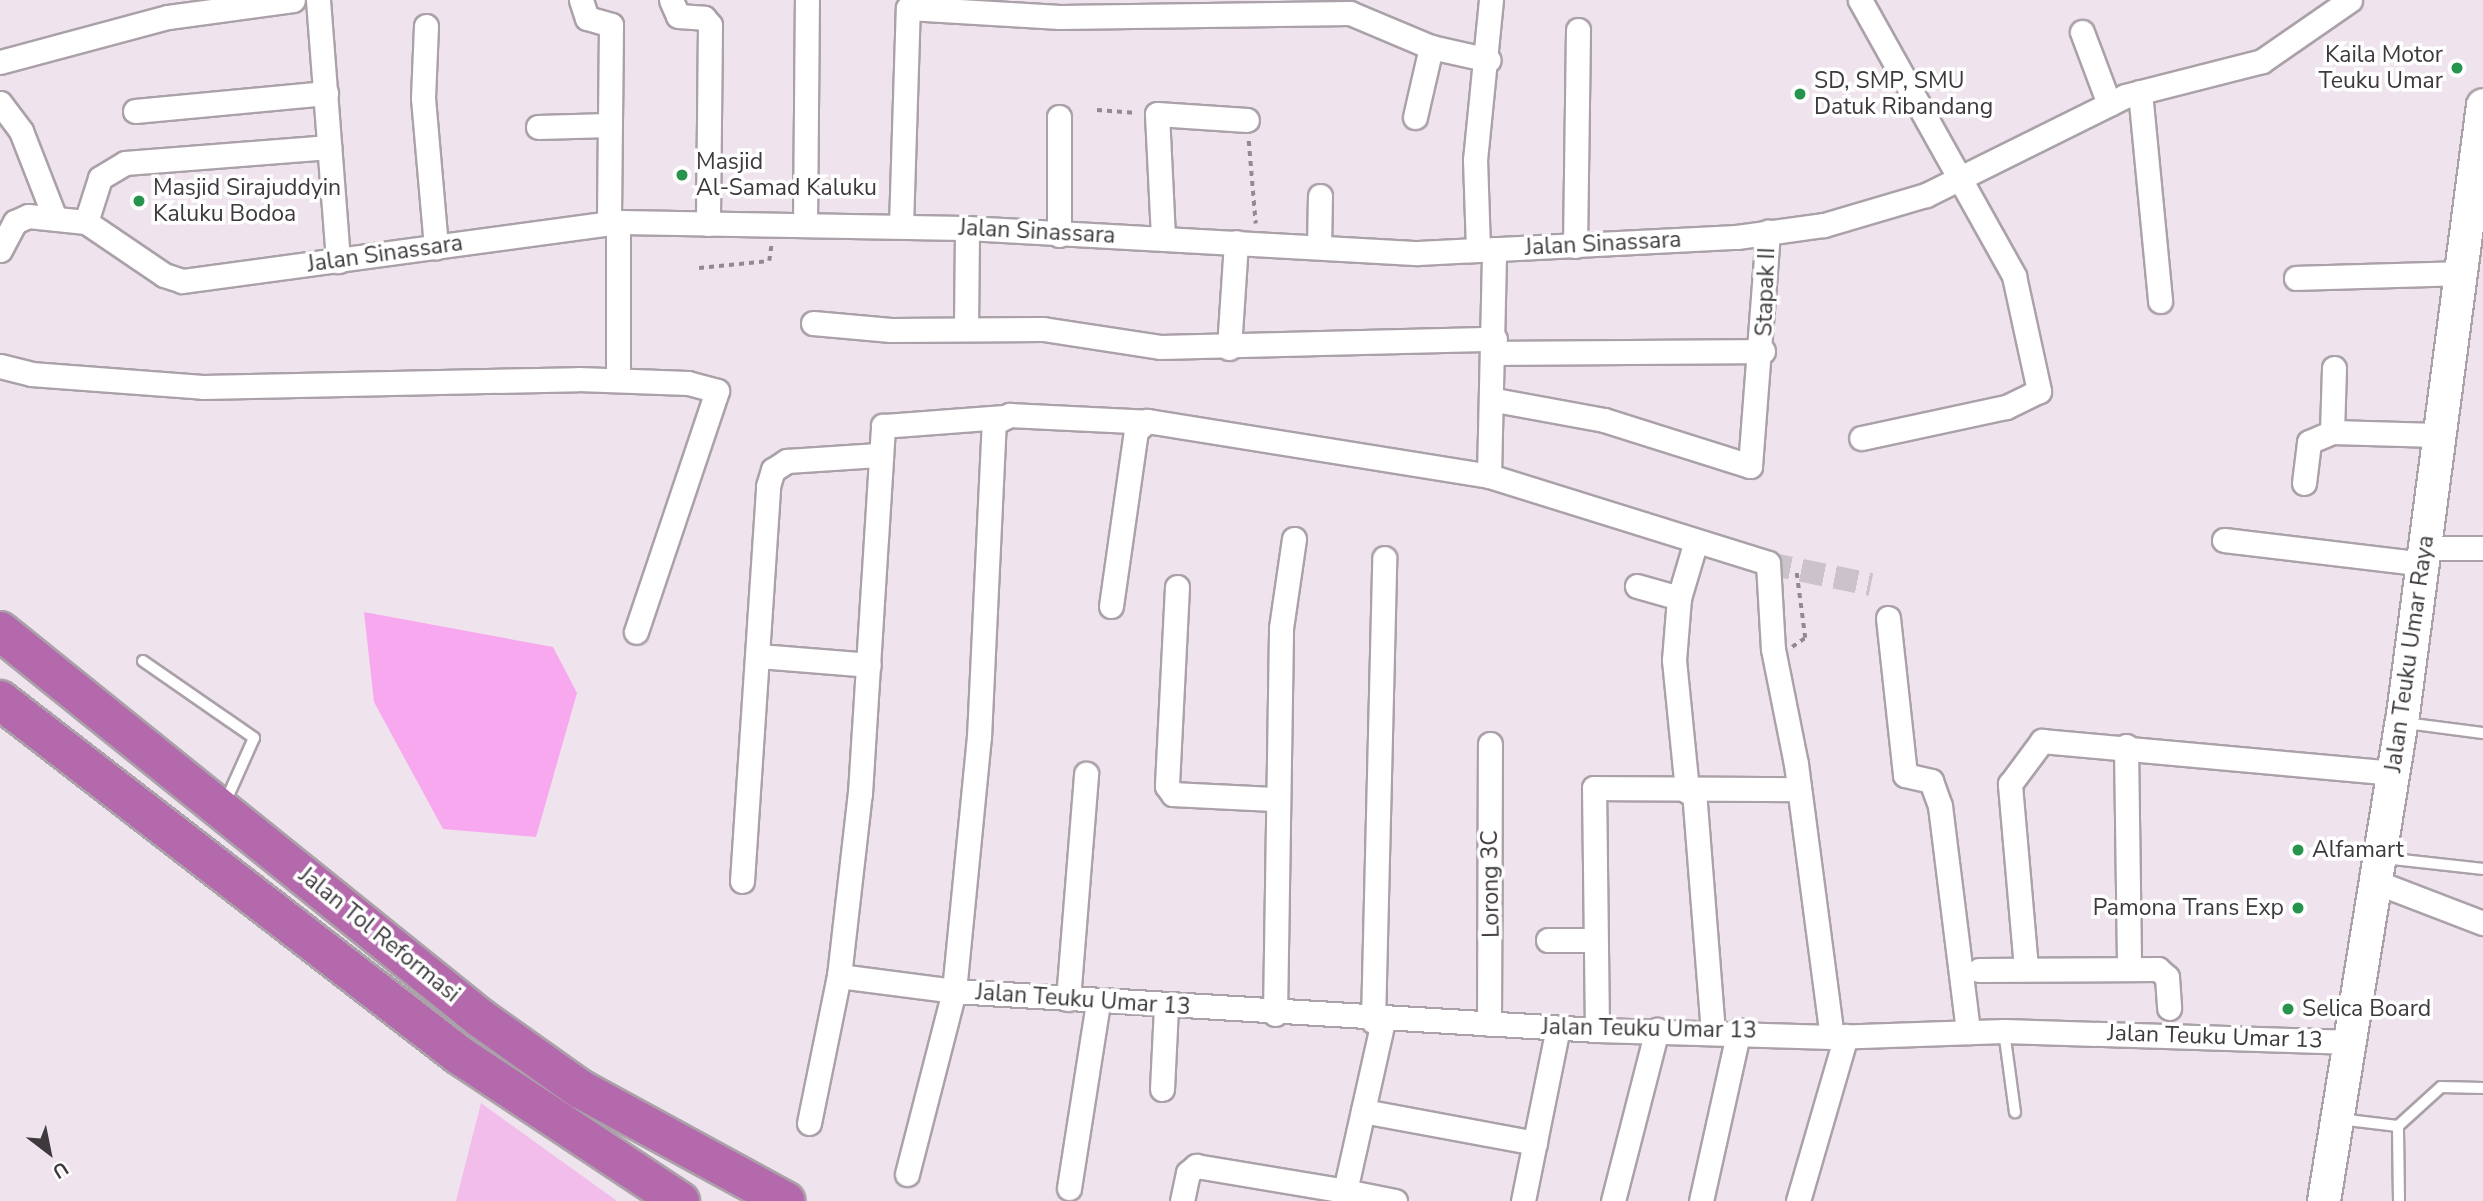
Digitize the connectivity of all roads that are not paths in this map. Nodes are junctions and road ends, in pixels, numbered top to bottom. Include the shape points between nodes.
1 (293, 0) edge
2 (318, 0) edge
3 (581, 0) edge
4 (671, 0) edge
5 (807, 0) edge
6 (1491, 0) edge
7 (1860, 0) edge
8 (2350, 0) edge
9 (1354, 7) edge
10 (1267, 8) edge
11 (426, 26) dead end
12 (1578, 30) dead end
13 (2082, 32) dead end
14 (1431, 47) junction
15 (1489, 60) junction
16 (0, 62) edge
17 (2140, 92) junction
18 (326, 93) junction
19 (0, 103) edge
20 (2109, 104) junction
21 (2483, 105) edge
22 (135, 111) dead end
23 (1059, 117) dead end
24 (1415, 117) dead end
25 (1247, 120) road end
26 (610, 125) junction
27 (538, 127) dead end
28 (329, 147) junction
29 (1963, 180) junction
30 (1320, 196) dead end
31 (2476, 208) edge
32 (10, 214) edge
33 (55, 218) junction
34 (86, 222) junction
35 (613, 222) junction
36 (708, 224) junction
37 (805, 224) junction
38 (901, 226) junction
39 (967, 228) junction
40 (1768, 232) junction
41 (1059, 236) junction
42 (1163, 237) junction
43 (1247, 243) junction
44 (1576, 246) junction
45 (436, 247) junction
46 (1319, 247) junction
47 (1486, 249) junction
48 (0, 250) edge
49 (338, 261) junction
50 (2462, 273) junction
51 (2295, 278) dead end
52 (2161, 301) dead end
53 (813, 323) dead end
54 (966, 328) junction
55 (1495, 346) junction
56 (1229, 348) junction
57 (1763, 351) junction
58 (0, 366) edge
59 (2334, 368) dead end
60 (618, 379) junction
61 (1495, 400) junction
62 (998, 421) junction
63 (1151, 422) junction
64 (2332, 432) junction
65 (2437, 435) junction
66 (1861, 438) dead end
67 (878, 455) junction
68 (1489, 476) junction
69 (2304, 483) dead end
70 (1294, 539) dead end
71 (2224, 540) dead end
72 (1696, 541) junction
73 (2483, 548) edge
74 (2424, 556) junction
75 (1384, 558) dead end
76 (1637, 586) dead end
77 (1177, 587) dead end
78 (1679, 598) junction
79 (1111, 606) dead end
80 (1888, 618) dead end
81 (0, 631) edge
82 (636, 632) dead end
83 (758, 656) junction
84 (143, 661) dead end
85 (869, 665) junction
86 (0, 700) edge
87 (2402, 723) junction
88 (2483, 733) edge
89 (1490, 744) dead end
90 (2126, 746) junction
91 (2394, 773) junction
92 (1086, 774) dead end
93 (1798, 789) junction
94 (1690, 791) junction
95 (1277, 799) junction
96 (223, 807) junction
97 (2483, 869) edge
98 (2379, 870) junction
99 (742, 881) dead end
100 (2483, 923) edge
101 (1548, 940) dead end
102 (1592, 940) junction
103 (2026, 968) junction
104 (2129, 968) junction
105 (1979, 970) dead end
106 (839, 976) junction
107 (954, 991) junction
108 (1068, 999) junction
109 (1098, 1002) junction
110 (1167, 1006) junction
111 (2169, 1009) dead end
112 (1275, 1014) junction
113 (1378, 1021) junction
114 (1489, 1024) junction
115 (1558, 1028) junction
116 (1597, 1030) junction
117 (1657, 1030) junction
118 (1713, 1030) junction
119 (1739, 1030) junction
120 (2004, 1031) junction
121 (1968, 1032) junction
122 (1839, 1037) junction
123 (2345, 1042) junction
124 (2483, 1088) edge
125 (1162, 1089) dead end
126 (1363, 1111) junction
127 (2015, 1112) dead end
128 (2335, 1119) junction
129 (809, 1123) dead end
130 (2399, 1126) junction
131 (1535, 1143) junction
132 (907, 1174) dead end
133 (1069, 1188) dead end
134 (1344, 1196) edge
135 (680, 1201) edge
136 (785, 1201) edge
137 (1182, 1201) edge
138 (1395, 1201) edge
139 (1522, 1201) edge
140 (1613, 1201) edge
141 (1701, 1201) edge
142 (1798, 1201) edge
143 (2324, 1201) edge
144 (2399, 1201) edge

1 - 16 street via 168,18
2 - 18 street
3 - 26 street via 587,18 611,25
4 - 36 street via 678,16 704,18 710,25
5 - 37 street
6 - 15 street
7 - 29 street
8 - 17 street, Jalan Sinassara via 2257,64
9 - 10 street
9 - 14 street
10 - 38 street via 1060,17 908,8
11 - 45 street via 423,98
12 - 44 street
13 - 20 street
14 - 15 street
14 - 24 street
15 - 47 street via 1475,160
17 - 20 street, Jalan Sinassara
17 - 52 street
18 - 22 street
18 - 28 street
19 - 33 street via 21,131
20 - 29 street, Jalan Sinassara
21 - 31 main road, Jalan Teuku Umar Raya
23 - 41 street
25 - 42 street via 1157,114
26 - 27 street
26 - 35 street
28 - 34 street via 125,163 100,178
28 - 49 street
29 - 40 street, Jalan Sinassara via 1878,211
29 - 66 street via 2018,286 2039,394
30 - 46 street
31 - 50 main road, Jalan Teuku Umar Raya
32 - 33 street, Jalan Sinassara
32 - 48 street, Jalan Sinassara
33 - 34 street, Jalan Sinassara
34 - 49 street, Jalan Sinassara via 164,275 182,281
35 - 36 street, Jalan Sinassara
35 - 45 street, Jalan Sinassara
35 - 60 street
36 - 37 street, Jalan Sinassara
37 - 38 street, Jalan Sinassara
38 - 39 street, Jalan Sinassara
39 - 41 street, Jalan Sinassara
39 - 54 street
40 - 44 street, Jalan Sinassara
40 - 57 street, Stapak II
41 - 42 street, Jalan Sinassara
42 - 43 street, Jalan Sinassara
43 - 46 street, Jalan Sinassara
43 - 56 street
44 - 47 street, Jalan Sinassara
45 - 49 street, Jalan Sinassara
46 - 47 street, Jalan Sinassara via 1418,253
47 - 55 street
50 - 51 street
50 - 65 main road, Jalan Teuku Umar Raya
53 - 54 street
54 - 56 street
55 - 56 street
55 - 57 street
55 - 61 street
57 - 61 street, Stapak II via 1750,466 1604,420
58 - 60 street via 31,374 246,388 345,380
59 - 64 street
60 - 82 street via 688,383 719,394
61 - 68 street
62 - 63 street
62 - 67 street via 883,426
62 - 107 street via 979,737
63 - 68 street
63 - 79 street via 1136,431
64 - 65 street
64 - 69 street via 2309,442
65 - 74 main road, Jalan Teuku Umar Raya
67 - 83 street via 801,457 773,470
67 - 85 street
68 - 72 street
70 - 95 street via 1281,628
71 - 74 street
72 - 78 street
72 - 93 street via 1768,563 1773,649
73 - 74 street
74 - 87 main road, Jalan Teuku Umar Raya
75 - 113 street
76 - 78 street
77 - 95 street via 1167,786 1173,794
78 - 94 street via 1674,660
80 - 121 street via 1905,775 1931,781 1940,806
81 - 96 highway, Jalan Tol Reformasi
83 - 85 street
83 - 99 street
84 - 96 lane via 254,738 249,761
85 - 106 street
86 - 135 highway, Jalan Tol Reformasi via 459,1055
87 - 88 lane
87 - 91 main road, Jalan Teuku Umar Raya
89 - 114 street, Lorong 3C
90 - 91 street
90 - 103 street via 2042,741 2012,778
90 - 104 street
91 - 98 main road, Jalan Teuku Umar Raya
92 - 108 street
93 - 94 street
93 - 122 street
94 - 102 street via 1594,788
94 - 118 street
95 - 112 street
96 - 136 highway, Jalan Tol Reformasi via 480,1018 580,1089
97 - 98 lane
98 - 100 street
98 - 123 main road, Jalan Teuku Umar Raya
101 - 102 street
102 - 116 street
103 - 104 street
103 - 105 street
104 - 111 street via 2162,970
106 - 107 street, Jalan Teuku Umar 13
106 - 129 street
107 - 108 street, Jalan Teuku Umar 13
107 - 132 street, Jalan Teuku Umar 13
108 - 109 street, Jalan Teuku Umar 13
109 - 110 street, Jalan Teuku Umar 13
109 - 133 street
110 - 112 street, Jalan Teuku Umar 13
110 - 125 street
112 - 113 street, Jalan Teuku Umar 13
113 - 114 street, Jalan Teuku Umar 13
113 - 126 street
114 - 115 street, Jalan Teuku Umar 13
115 - 116 street, Jalan Teuku Umar 13
115 - 131 street
116 - 117 street, Jalan Teuku Umar 13
117 - 118 street, Jalan Teuku Umar 13
117 - 140 street
118 - 119 street, Jalan Teuku Umar 13
119 - 122 street, Jalan Teuku Umar 13
119 - 141 street
120 - 121 street, Jalan Teuku Umar 13
120 - 123 street, Jalan Teuku Umar 13
120 - 127 lane
121 - 122 street, Jalan Teuku Umar 13
122 - 142 street
123 - 128 main road, Jalan Teuku Umar Raya
124 - 130 lane via 2441,1087
126 - 131 street
126 - 134 street
128 - 130 lane
128 - 143 main road, Jalan Teuku Umar Raya
130 - 144 lane
131 - 139 street
134 - 137 street via 1196,1166 1188,1173
134 - 138 street

